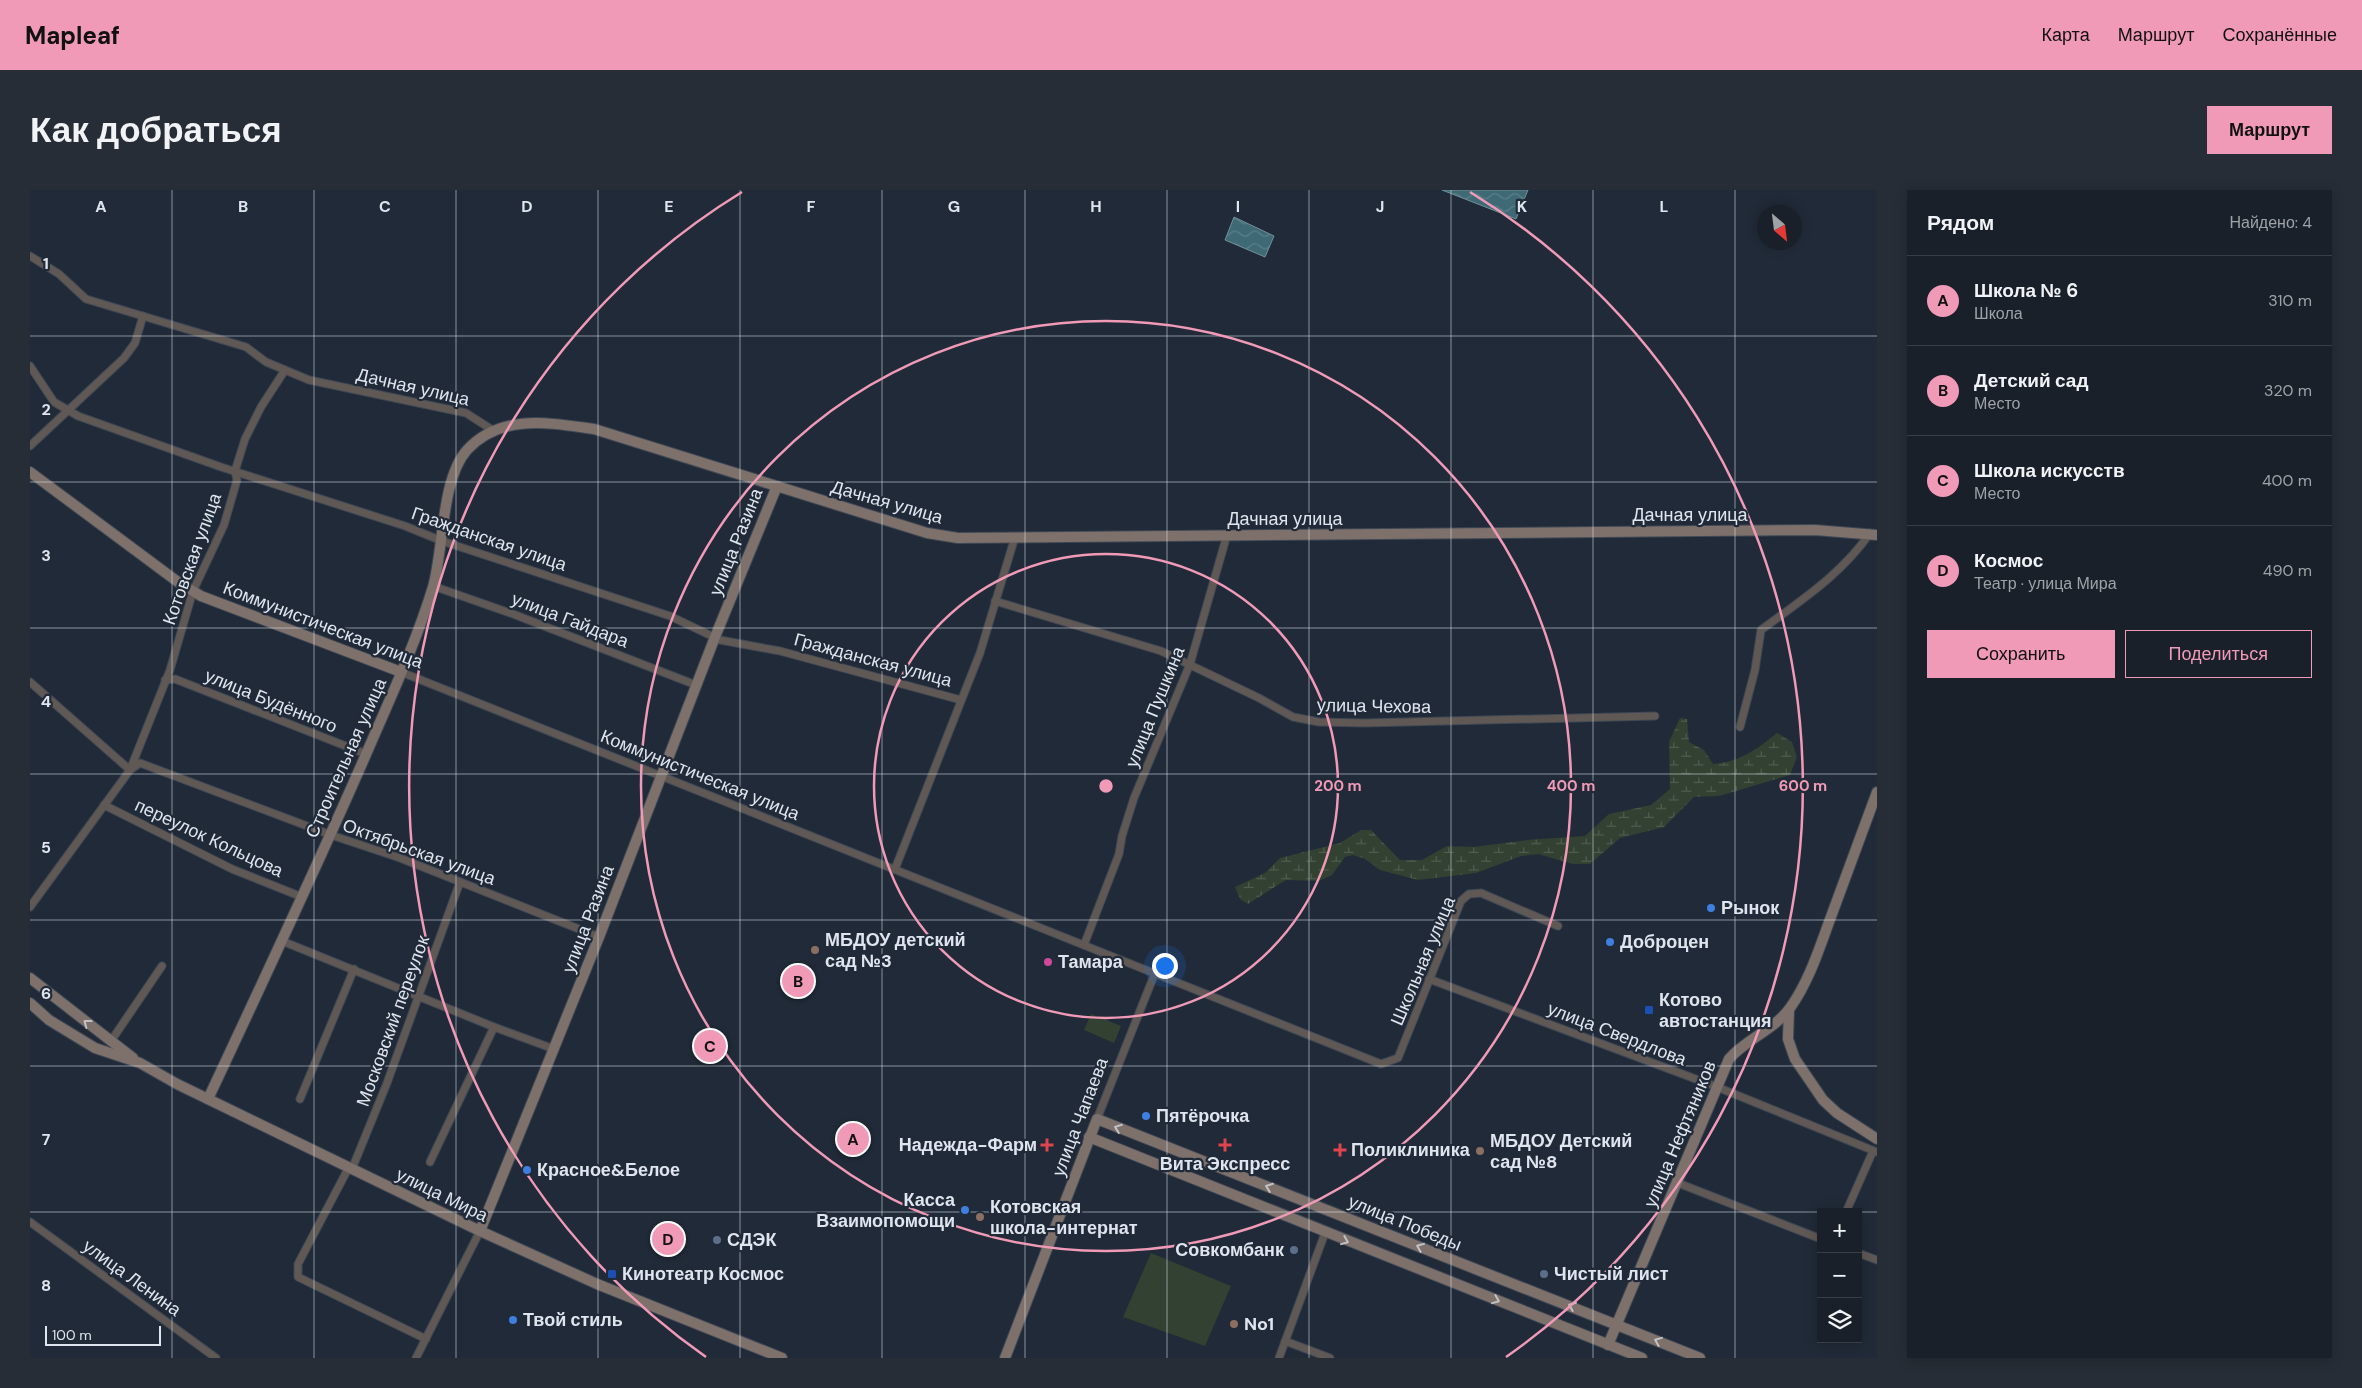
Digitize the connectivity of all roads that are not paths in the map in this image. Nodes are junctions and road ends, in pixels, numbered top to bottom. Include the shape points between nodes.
1 (30, 256) edge
2 (142, 316) junction
3 (30, 366) edge
4 (285, 370) junction
5 (68, 410) junction
6 (494, 432) junction
7 (30, 446) edge
8 (30, 472) edge
9 (235, 472) junction
10 (777, 486) junction
11 (1874, 534) edge
12 (1227, 535) junction
13 (1015, 537) junction
14 (442, 541) junction
15 (433, 586) junction
16 (193, 591) junction
17 (996, 601) junction
18 (715, 637) junction
19 (1190, 664) junction
20 (401, 672) junction
21 (165, 680) junction
22 (30, 682) edge
23 (696, 685) junction
24 (961, 700) junction
25 (1655, 716) dead end
26 (1740, 727) dead end
27 (366, 754) junction
28 (130, 770) junction
29 (660, 778) junction
30 (1877, 792) edge
31 (104, 805) junction
32 (331, 835) junction
33 (895, 869) junction
34 (460, 882) junction
35 (302, 897) junction
36 (30, 907) edge
37 (1558, 926) dead end
38 (599, 938) junction
39 (282, 941) junction
40 (1084, 945) junction
41 (162, 966) dead end
42 (354, 969) junction
43 (1155, 973) junction
44 (30, 978) edge
45 (1429, 979) junction
46 (418, 995) junction
47 (30, 1003) edge
48 (1789, 1010) junction
49 (494, 1027) junction
50 (111, 1041) junction
51 (554, 1049) junction
52 (140, 1063) junction
53 (1381, 1064) joint
54 (1716, 1087) junction
55 (208, 1099) junction
56 (300, 1099) dead end
57 (1097, 1119) junction
58 (1090, 1137) junction
59 (1877, 1139) edge
60 (1875, 1152) edge
61 (430, 1162) dead end
62 (351, 1168) junction
63 (1678, 1183) junction
64 (1848, 1208) edge
65 (30, 1222) edge
66 (480, 1231) junction
67 (1325, 1232) junction
68 (1817, 1237) edge
69 (1862, 1254) edge
70 (1877, 1260) edge
71 (1617, 1324) junction
72 (426, 1339) junction
73 (1285, 1341) junction
74 (1608, 1344) junction
75 (216, 1358) edge
76 (416, 1358) edge
77 (782, 1358) edge
78 (1005, 1358) edge
79 (1279, 1358) edge
80 (1330, 1358) edge
81 (1642, 1358) edge
82 (1700, 1358) edge

1 - 2 street, Дачная улица via 59,274 86,299
2 - 4 street, Дачная улица via 246,347 266,362
2 - 5 street via 135,344 124,358
3 - 5 street, Гражданская улица via 54,402
4 - 6 street, Дачная улица via 309,380 466,413
4 - 9 street, Котовская улица via 261,407
5 - 7 street
5 - 9 street, Гражданская улица
6 - 10 street, Дачная улица via 516,424 540,422 594,429
6 - 14 street, Строительная улица via 466,451 451,478
8 - 16 street, Коммунистическая улица
9 - 14 street, Гражданская улица
9 - 16 street, Котовская улица via 236,480 224,525
10 - 13 street, Дачная улица via 927,533 958,538
10 - 18 street, улица Разина
11 - 12 street, Дачная улица via 1815,530
11 - 26 street via 1840,570 1761,630
12 - 13 street, Дачная улица
12 - 19 street, улица Пушкина
13 - 17 street
14 - 15 street, Строительная улица
14 - 18 street, Гражданская улица via 670,616
15 - 20 street, Строительная улица
15 - 23 street, улица Гайдара
16 - 20 street, Коммунистическая улица
16 - 21 street, Котовская улица
17 - 19 street, улица Чехова via 1161,651
17 - 24 street
18 - 23 street, улица Разина
18 - 24 street, Гражданская улица via 740,646 780,651
19 - 25 street, улица Чехова via 1293,717 1319,722
19 - 40 street, улица Пушкина via 1134,798 1119,854
20 - 27 street, Строительная улица
20 - 29 street, Коммунистическая улица
21 - 27 street, улица Будённого via 174,679
21 - 28 street, Котовская улица
22 - 28 street
23 - 29 street, улица Разина
24 - 33 street
27 - 32 street, Строительная улица
28 - 31 street
28 - 32 street, Октябрьская улица via 140,763
29 - 33 street, Коммунистическая улица
29 - 38 street, улица Разина
30 - 48 street, улица Нефтяников via 1815,961
31 - 35 street, переулок Кольцова via 232,869
31 - 36 street
32 - 34 street, Октябрьская улица
32 - 35 street, Строительная улица
33 - 40 street, Коммунистическая улица
34 - 38 street, Октябрьская улица
34 - 46 street, Московский переулок
35 - 39 street, Строительная улица
37 - 45 street, Школьная улица via 1481,893 1469,894 1461,901
38 - 51 street, улица Разина
39 - 42 street
39 - 55 street, Строительная улица
40 - 43 street, Коммунистическая улица
41 - 50 street
42 - 46 street
42 - 56 street
43 - 53 street, Коммунистическая улица
43 - 57 street, улица Чапаева
50 -> 44 street
45 - 53 street, Школьная улица via 1398,1058
45 - 54 street, улица Свердлова
46 - 49 street
46 - 62 street, Московский переулок via 387,1083
47 - 52 street, улица Мира via 49,1020 95,1048
48 - 54 street, улица Нефтяников via 1768,1029 1740,1046 1729,1059
48 - 59 street via 1788,1039 1795,1059 1823,1100 1837,1114
49 - 51 street
49 - 61 street
50 - 52 street
51 - 66 street, улица Разина
52 - 55 street, улица Мира
54 - 60 street, улица Свердлова
54 - 63 street, улица Нефтяников
55 - 62 street, улица Мира
57 - 58 street, улица Чапаева
71 -> 57 street, улица Победы
58 - 67 street
58 - 78 street, улица Чапаева
60 - 64 street
62 - 66 street, улица Мира
62 - 72 street, Московский переулок via 298,1264 298,1277
63 - 68 street
63 - 71 street, улица Нефтяников
65 - 75 street, улица Ленина
66 - 72 street, улица Разина
66 - 77 street, улица Мира via 597,1284
67 - 73 street
67 -> 74 street
69 - 70 street
71 - 74 street, улица Нефтяников
82 -> 71 street, улица Победы
72 - 76 street, улица Разина
73 - 79 street
73 - 80 street
74 - 81 street

